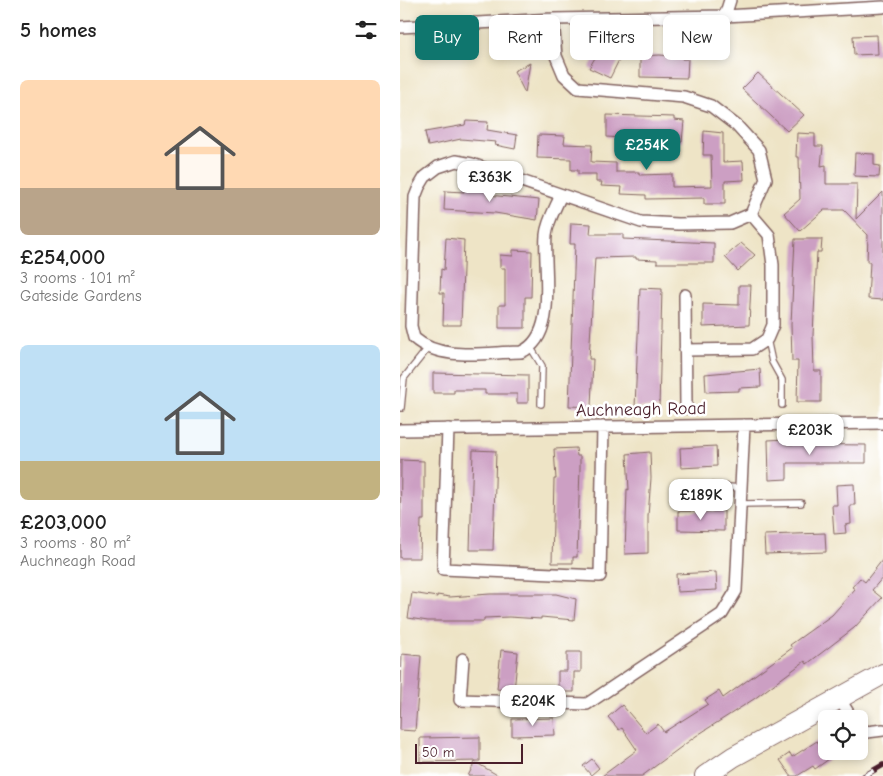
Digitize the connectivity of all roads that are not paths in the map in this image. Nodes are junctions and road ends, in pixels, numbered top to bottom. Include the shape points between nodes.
1 (730, 0) edge
2 (848, 5) edge
3 (883, 8) edge
4 (726, 15) edge
5 (730, 16) edge
6 (663, 17) edge
7 (560, 19) edge
8 (489, 22) edge
9 (400, 27) edge
10 (558, 60) edge
11 (561, 195) junction
12 (751, 214) junction
13 (685, 295) dead end
14 (767, 339) junction
15 (428, 348) junction
16 (531, 348) junction
17 (686, 350) junction
18 (541, 404) dead end
19 (782, 405) dead end
20 (401, 408) edge
21 (686, 408) dead end
22 (883, 423) edge
23 (744, 425) junction
24 (603, 427) junction
25 (400, 430) edge
26 (448, 430) junction
27 (690, 484) dead end
28 (741, 488) junction
29 (801, 503) dead end
30 (740, 504) junction
31 (462, 659) dead end
32 (883, 674) edge
33 (839, 698) junction
34 (846, 710) edge
35 (883, 730) edge
36 (868, 732) edge
37 (706, 776) edge

1 - 4 street
2 - 3 street
2 - 5 street
6 - 7 street
8 - 9 street
10 - 12 street via 564,75 578,88 684,97 711,106 737,126 759,150 766,178
11 - 12 street via 641,222 730,223
11 - 15 street via 456,161 438,167 425,177 415,197 411,326 414,338
11 - 16 street via 546,233 545,322 540,338
12 - 14 street via 769,235 773,265 773,325
13 - 17 street
14 - 17 street via 752,349
14 - 19 lane via 772,362 782,380
15 - 16 street via 448,353 521,352
15 - 20 lane via 404,378
16 - 18 lane via 542,366
17 - 21 street
22 - 23 street, Auchneagh Road
23 - 24 street, Auchneagh Road
23 - 28 street
24 - 26 street, Auchneagh Road
24 - 26 street via 600,576 444,569
25 - 26 street, Auchneagh Road
27 - 28 lane
28 - 30 street
29 - 30 lane
30 - 31 street via 736,591 722,614 587,704 460,700
32 - 33 highway
33 - 34 street
33 - 37 highway via 733,757
35 - 36 street

